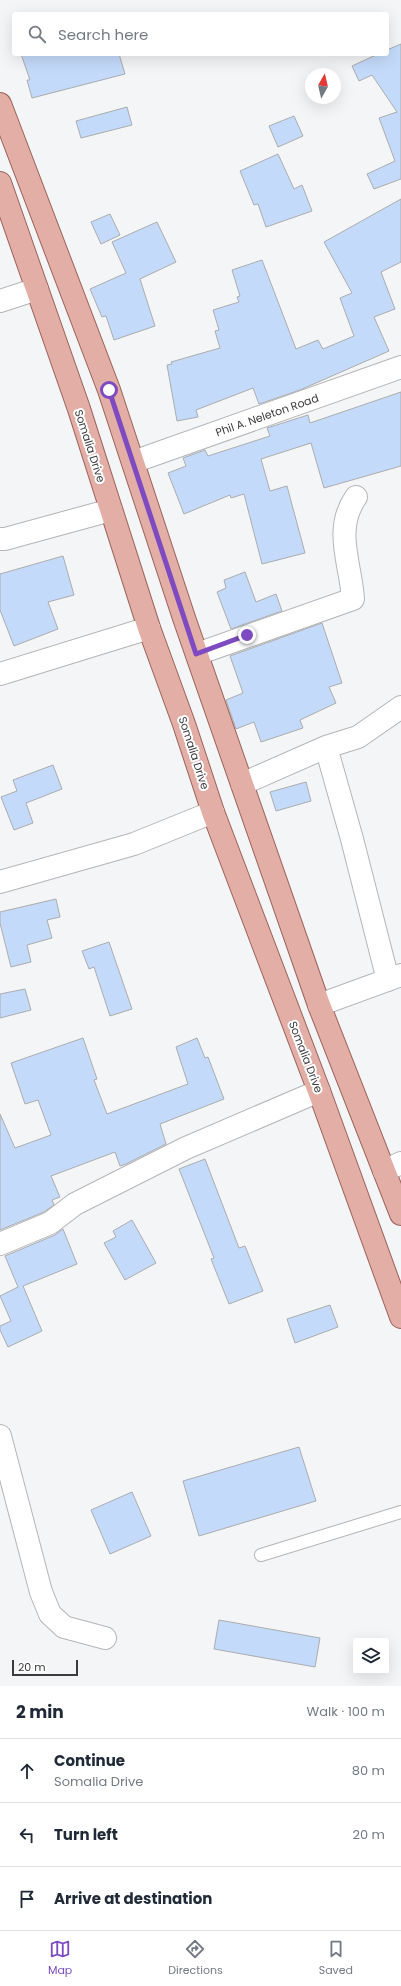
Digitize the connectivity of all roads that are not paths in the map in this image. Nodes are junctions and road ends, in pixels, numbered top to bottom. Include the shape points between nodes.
1 (0, 104) edge
2 (0, 183) edge
3 (37, 289) junction
4 (0, 301) edge
5 (401, 367) edge
6 (133, 462) junction
7 (356, 497) dead end
8 (111, 510) junction
9 (0, 539) edge
10 (149, 628) junction
11 (196, 654) junction
12 (0, 674) edge
13 (401, 707) edge
14 (326, 747) junction
15 (242, 784) junction
16 (213, 812) junction
17 (0, 882) edge
18 (395, 977) edge
19 (319, 1005) junction
20 (319, 1091) junction
21 (393, 1167) edge
22 (401, 1214) edge
23 (0, 1244) edge
24 (397, 1292) edge
25 (401, 1317) edge
26 (0, 1436) edge
27 (401, 1512) edge
28 (261, 1555) dead end
29 (104, 1638) dead end

1 - 6 main road via 109,390
2 - 3 main road, Somalia Drive
3 - 4 street
3 - 8 main road, Somalia Drive
5 - 6 street, Phil A. Neleton Road
6 - 11 main road
7 - 11 street via 348,509 344,534 353,599
8 - 9 street
8 - 10 main road, Somalia Drive
10 - 12 street
10 - 16 main road, Somalia Drive
11 - 15 main road
13 - 14 street via 358,737
14 - 15 street
14 - 18 street
15 - 19 main road
16 - 17 street via 134,844
16 - 20 main road, Somalia Drive
18 - 19 street
19 - 21 main road
20 - 23 street via 186,1148 75,1204 50,1222
20 - 24 main road, Somalia Drive
21 - 22 main road
24 - 25 main road, Somalia Drive
26 - 29 street via 41,1592 50,1614 64,1627
27 - 28 lane

